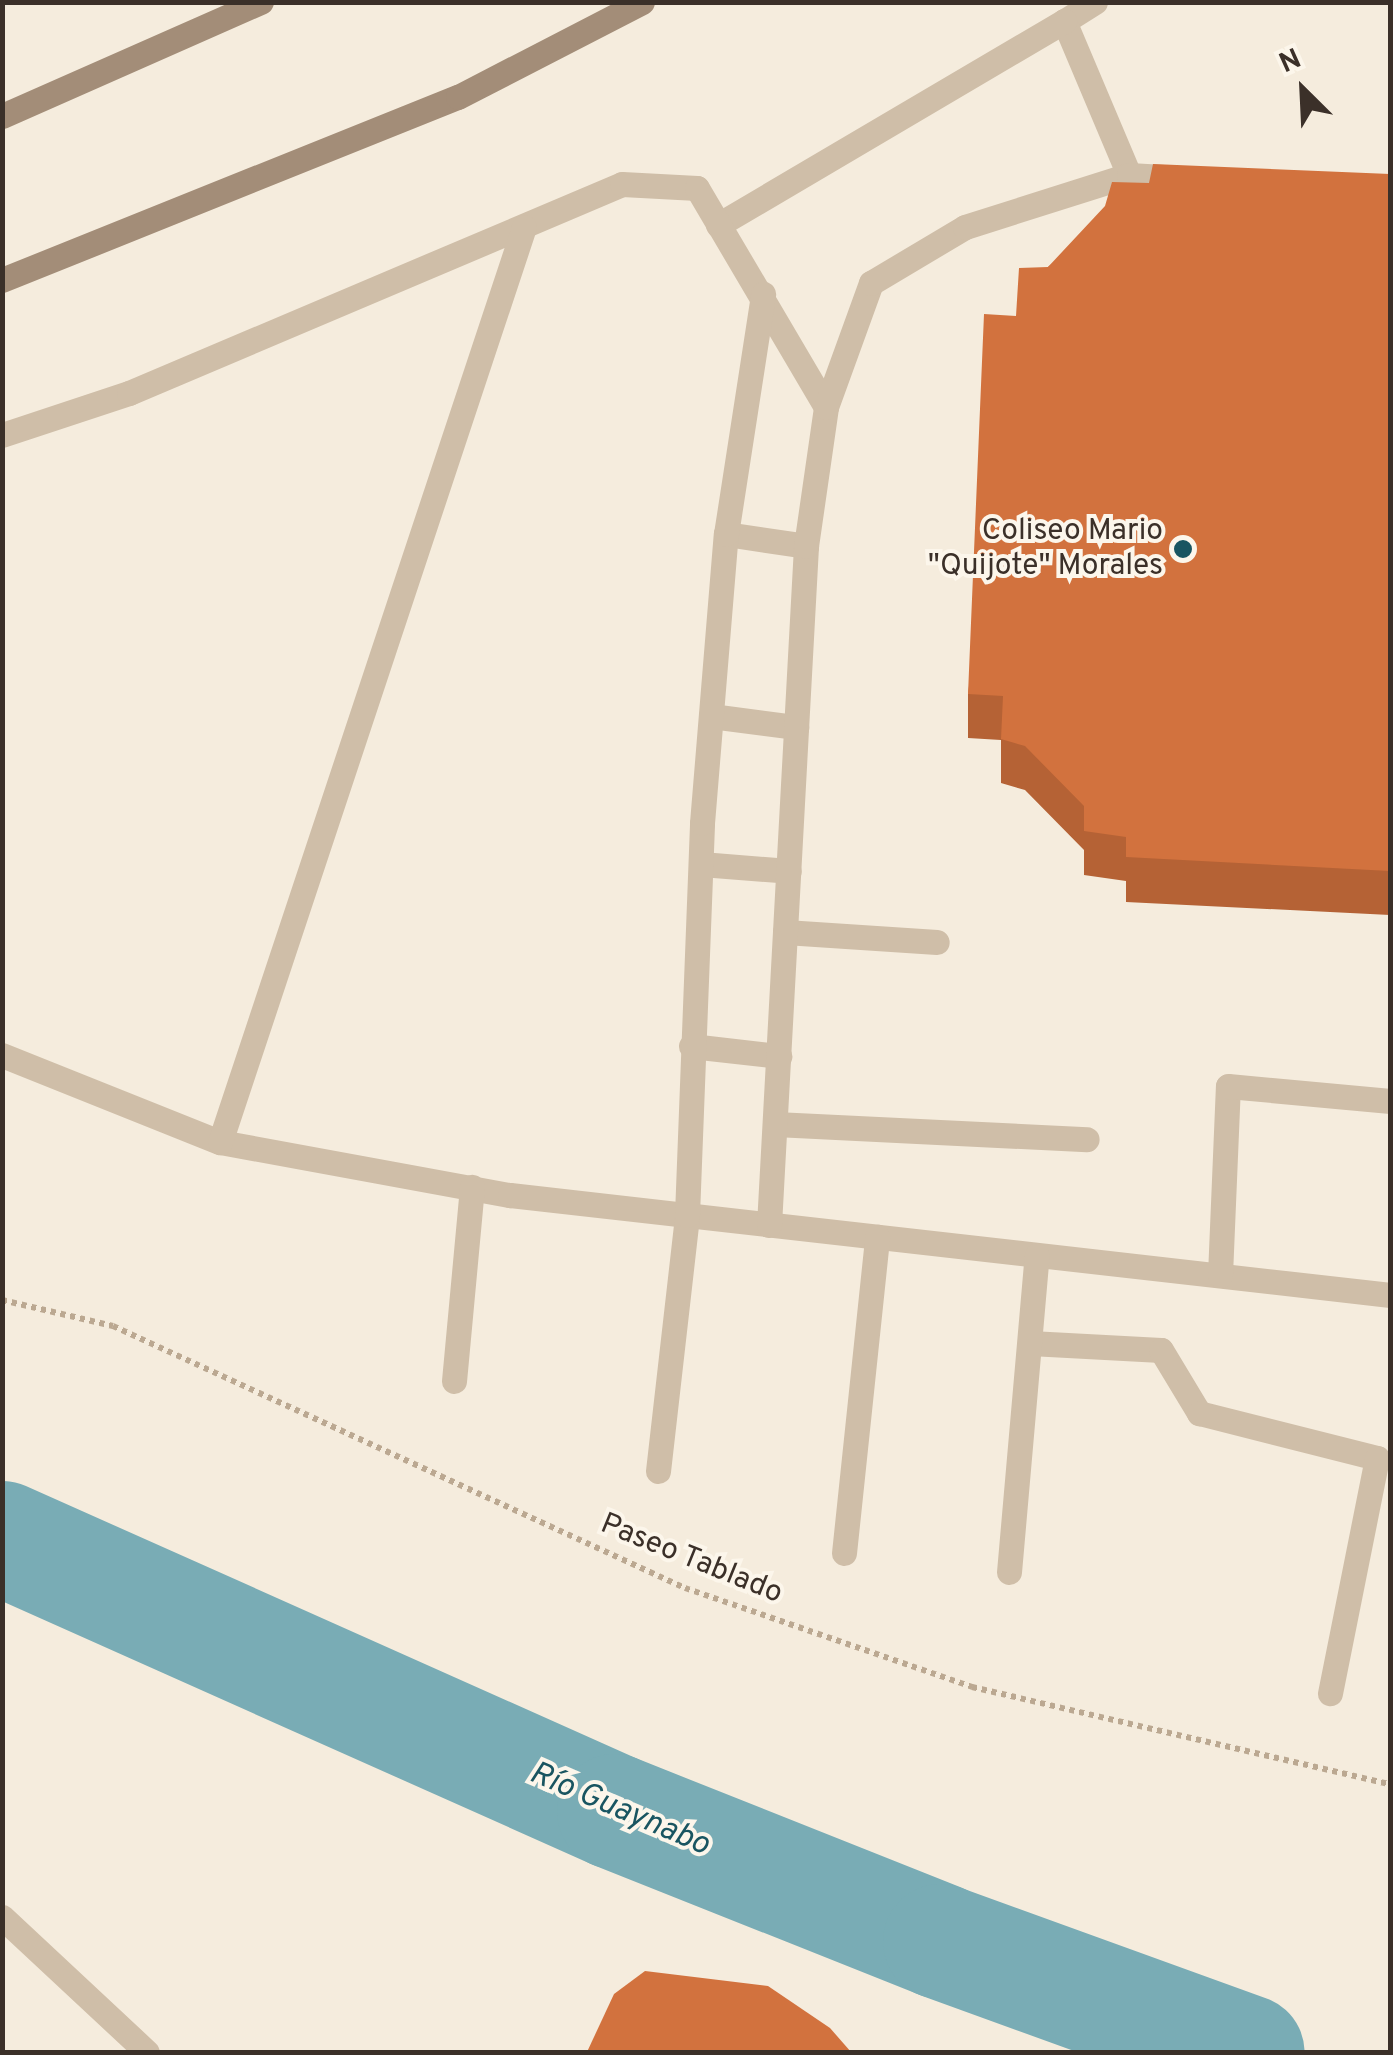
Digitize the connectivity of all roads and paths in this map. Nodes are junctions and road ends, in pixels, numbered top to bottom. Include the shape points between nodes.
1 (260, 2) edge
2 (642, 2) edge
3 (1095, 2) edge
4 (1064, 21) junction
5 (2, 116) edge
6 (1129, 174) junction
7 (1204, 179) edge
8 (718, 225) junction
9 (524, 227) junction
10 (2, 280) edge
11 (763, 294) junction
12 (826, 406) junction
13 (2, 435) edge
14 (726, 534) junction
15 (806, 546) junction
16 (711, 716) junction
17 (796, 726) junction
18 (701, 864) junction
19 (789, 871) junction
20 (786, 932) junction
21 (937, 942) dead end
22 (690, 1046) junction
23 (2, 1056) edge
24 (779, 1056) junction
25 (1390, 1101) edge
26 (775, 1124) junction
27 (1087, 1140) dead end
28 (220, 1142) junction
29 (472, 1187) junction
30 (686, 1215) junction
31 (769, 1224) junction
32 (877, 1236) junction
33 (1037, 1255) junction
34 (1220, 1275) junction
35 (1390, 1295) edge
36 (2, 1300) edge
37 (1030, 1342) junction
38 (454, 1381) dead end
39 (658, 1471) dead end
40 (844, 1554) dead end
41 (1009, 1572) dead end
42 (1330, 1694) dead end
43 (1390, 1784) edge
44 (2, 1917) edge
45 (147, 2052) edge

1 - 5 main road
2 - 10 main road via 458,97
3 - 4 street
4 - 6 street
4 - 8 street
6 - 7 street
6 - 12 street via 965,227 871,283
8 - 9 street via 696,188 622,184
8 - 11 street
9 - 13 street via 129,393
9 - 28 street
11 - 12 street
11 - 14 street
12 - 15 street
14 - 15 street
14 - 16 street
15 - 17 street
16 - 17 street
16 - 18 street
17 - 19 street
18 - 19 street
18 - 22 street
19 - 20 street
20 - 21 street
20 - 24 street
22 - 24 street
22 - 30 street
23 - 28 street
24 - 26 street
25 - 34 street via 1228,1086
26 - 27 street
26 - 31 street
28 - 29 street
29 - 30 street
29 - 38 street
30 - 31 street
30 - 39 street
31 - 32 street
32 - 33 street
32 - 40 street
33 - 34 street
33 - 37 street
34 - 35 street
36 - 43 path, Paseo Tablado via 114,1326 685,1588 972,1687
37 - 41 street
37 - 42 street via 1161,1350 1199,1413 1376,1458
44 - 45 street

